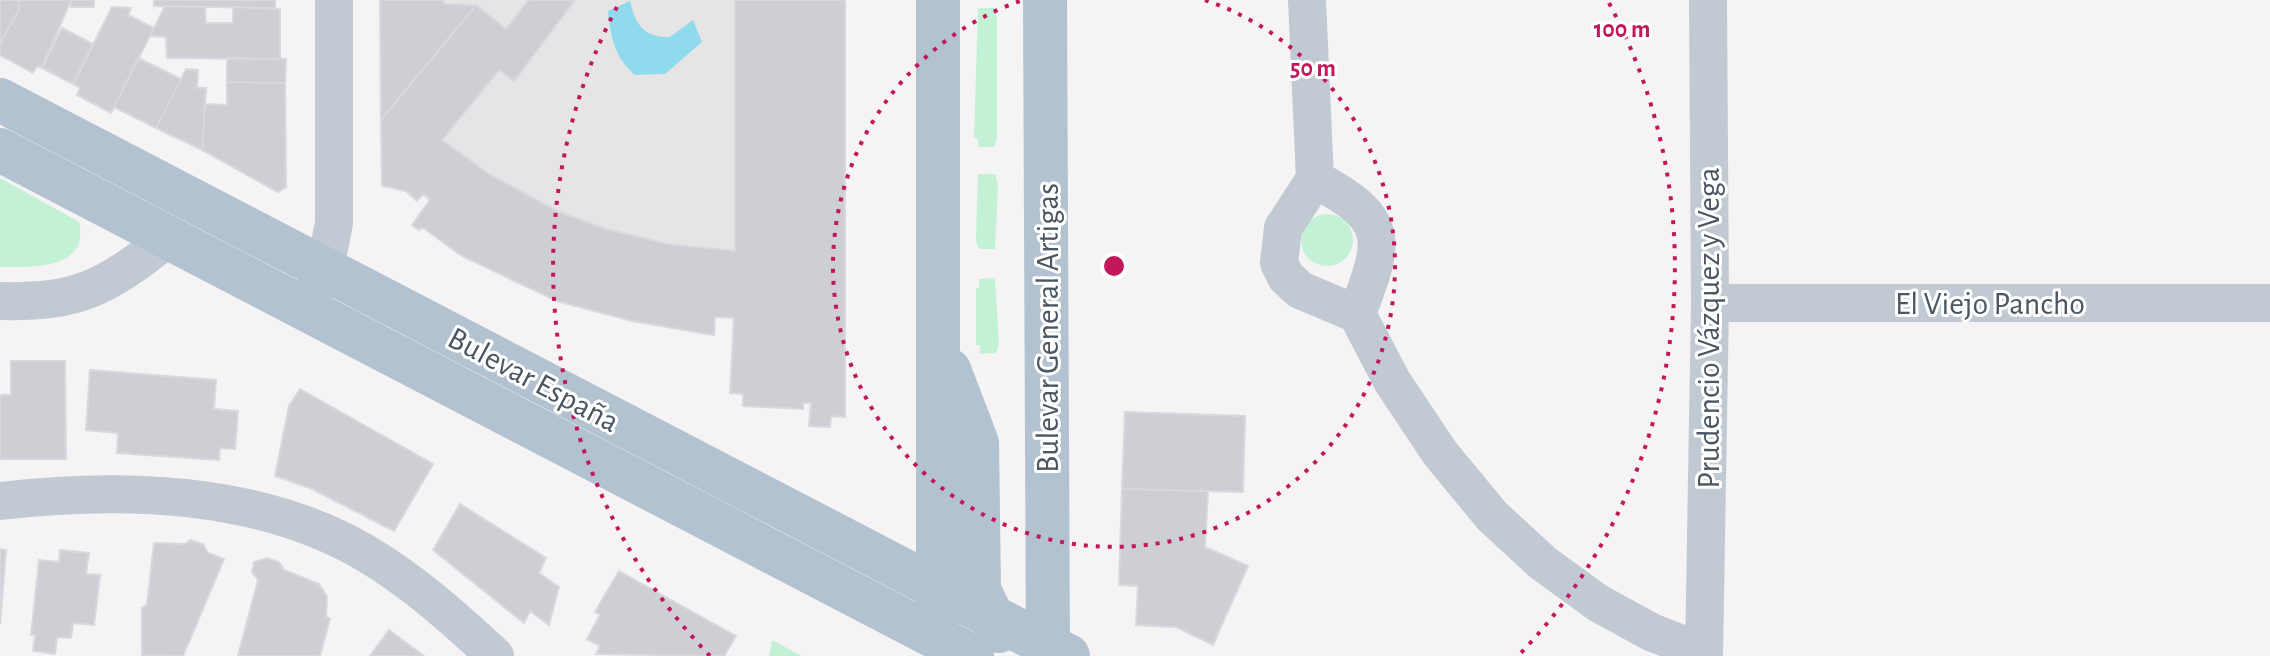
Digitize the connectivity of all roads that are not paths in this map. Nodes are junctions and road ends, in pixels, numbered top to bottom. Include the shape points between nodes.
1 (334, 0) edge
2 (938, 0) edge
3 (1045, 0) edge
4 (1307, 0) edge
5 (1708, 0) edge
6 (0, 100) edge
7 (0, 150) edge
8 (1315, 179) junction
9 (168, 238) junction
10 (325, 269) junction
11 (0, 301) edge
12 (1710, 303) junction
13 (2270, 303) edge
14 (306, 309) junction
15 (1357, 314) junction
16 (939, 341) junction
17 (0, 501) edge
18 (939, 590) junction
19 (992, 617) junction
20 (950, 650) edge
21 (1044, 653) edge
22 (1704, 655) edge
23 (495, 656) edge

1 - 10 street via 334,223
2 - 16 main road
3 - 21 main road, Bulevar General Artigas
4 - 8 street
5 - 12 street, Prudencio Vázquez y Vega
6 - 10 main road, Bulevar España
7 - 9 main road, Bulevar España
8 - 15 street via 1353,199 1375,226 1378,250
8 - 15 street via 1283,228 1279,263 1300,290
9 - 11 street via 84,294 47,302
9 - 14 main road, Bulevar España
10 - 14 street
10 - 18 main road, Bulevar España
12 - 13 street, El Viejo Pancho
12 - 22 street, Prudencio Vázquez y Vega
14 - 20 main road, Bulevar España
15 - 22 street via 1392,381 1440,453 1492,516 1598,603
16 - 18 main road
16 - 19 main road via 977,443 977,570 979,590
17 - 23 street via 74,494 186,497 283,519 365,553 437,604
18 - 19 main road, Bulevar España
18 - 20 main road
19 - 21 main road, Bulevar España

